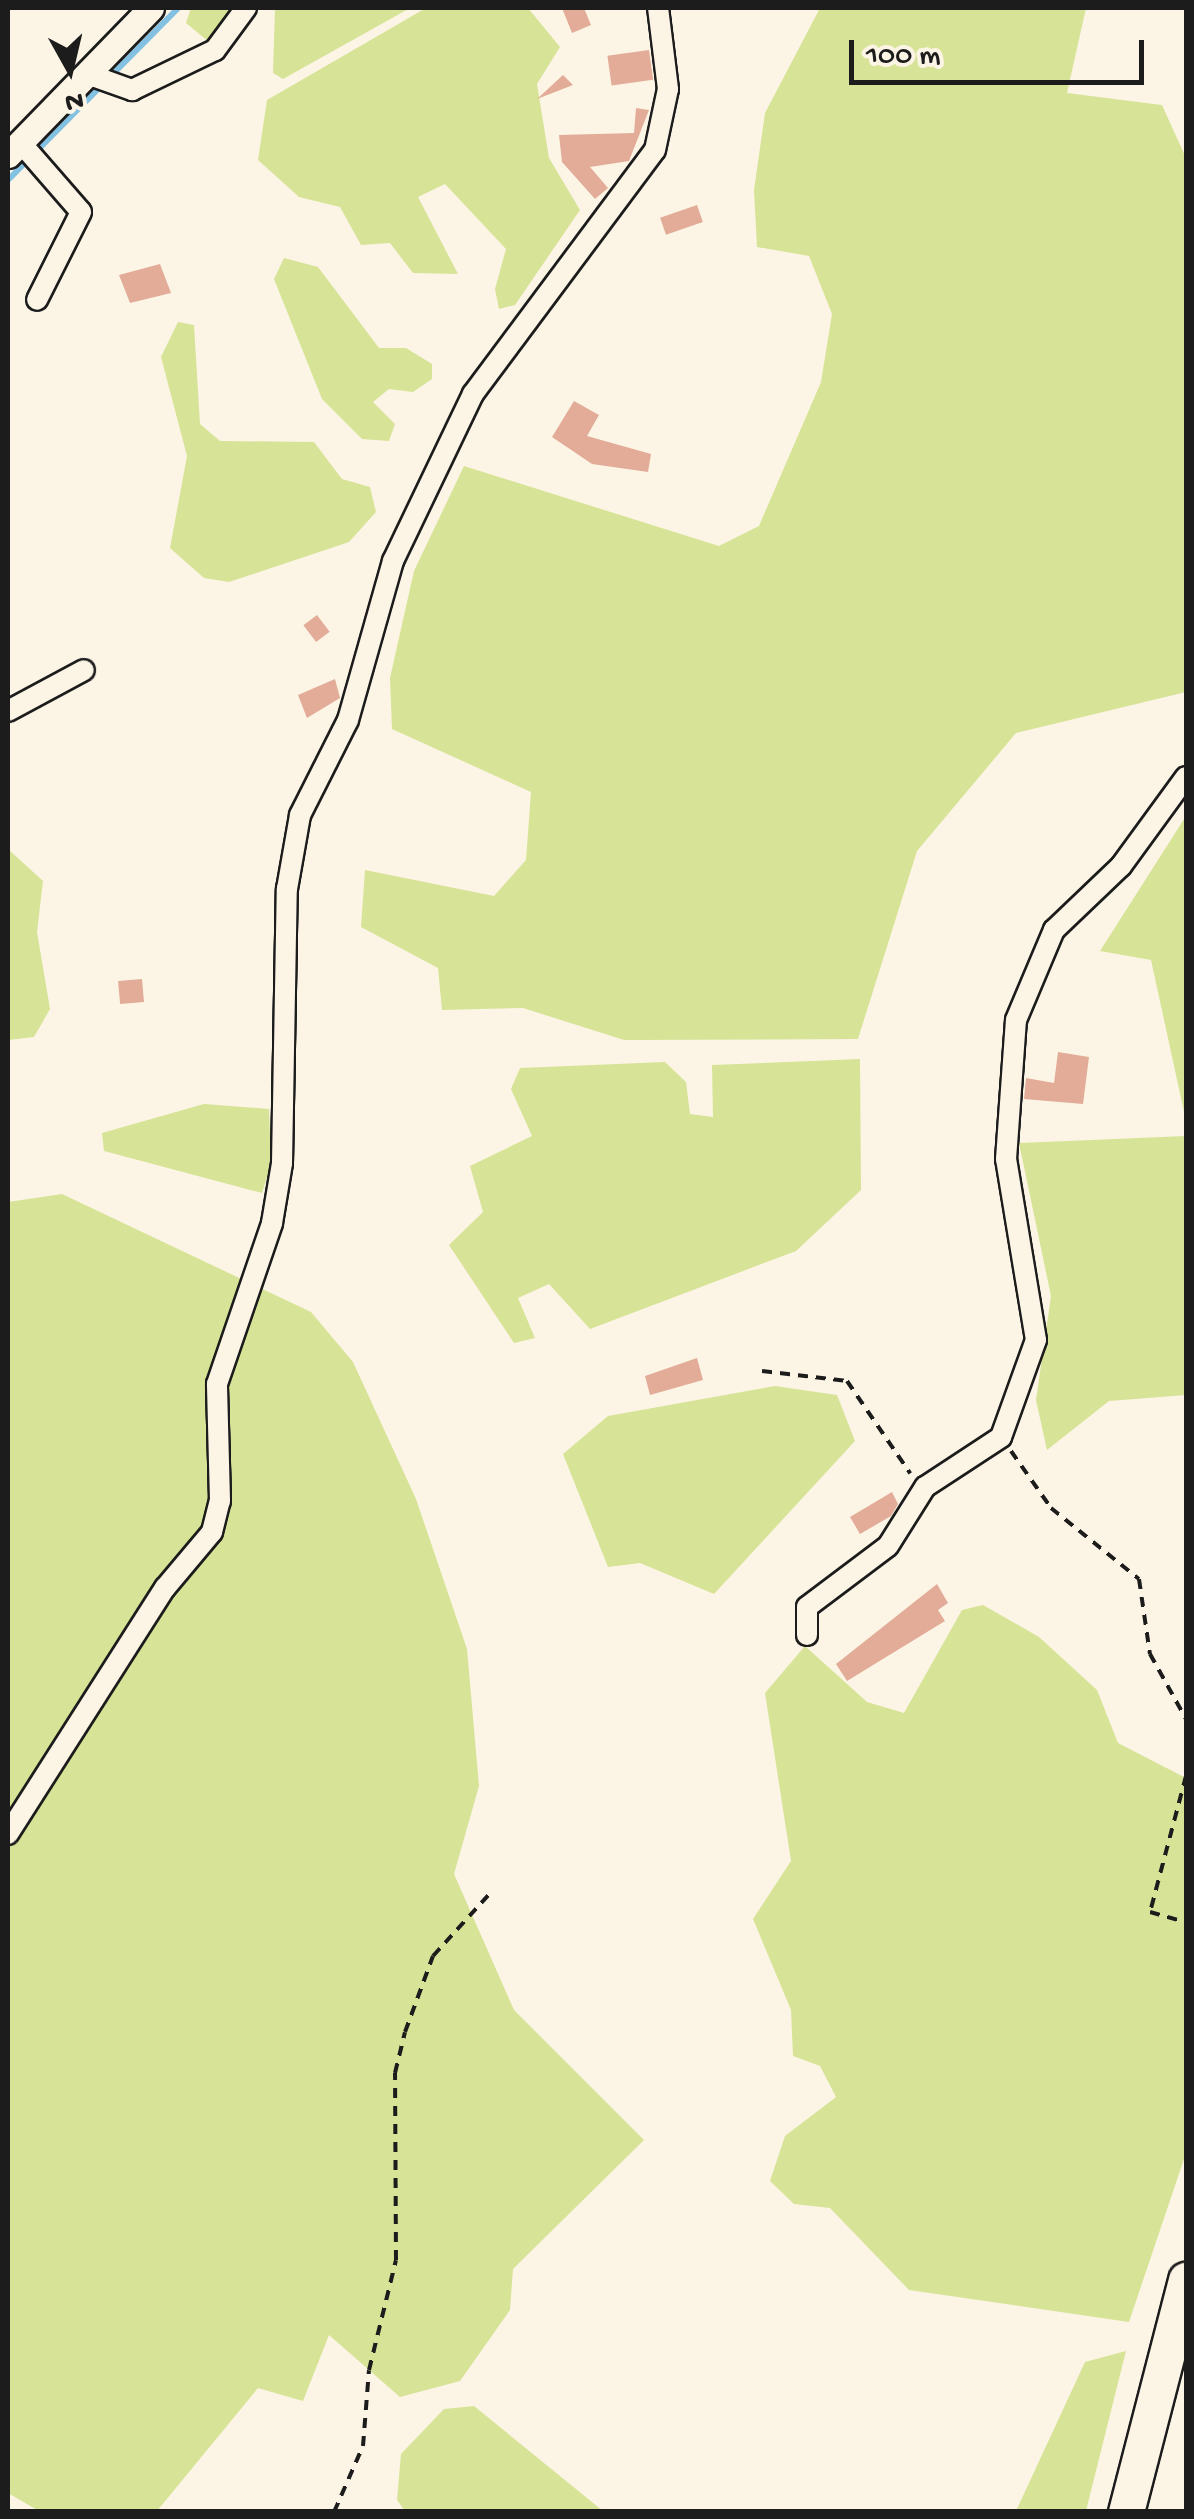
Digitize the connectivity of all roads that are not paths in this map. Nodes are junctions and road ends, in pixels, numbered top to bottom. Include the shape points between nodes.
1 (151, 8) edge
2 (246, 8) edge
3 (658, 8) edge
4 (90, 75) junction
5 (14, 149) edge
6 (37, 300) dead end
7 (84, 670) dead end
8 (8, 711) edge
9 (1186, 777) edge
10 (807, 1635) dead end
11 (8, 1834) edge
12 (1186, 2280) edge
13 (1126, 2512) edge

1 - 4 street
2 - 4 street via 215,50 132,90
3 - 11 street via 668,89 655,150 472,394 393,561 348,720 300,815 288,889 282,1164 217,1384 220,1501 212,1532 165,1588
4 - 5 street
5 - 6 street via 82,212
7 - 8 street
9 - 10 street via 1121,866 1054,930 1016,1020 1006,1158 1036,1340 1001,1437 925,1486 888,1546 808,1607
12 - 13 highway

